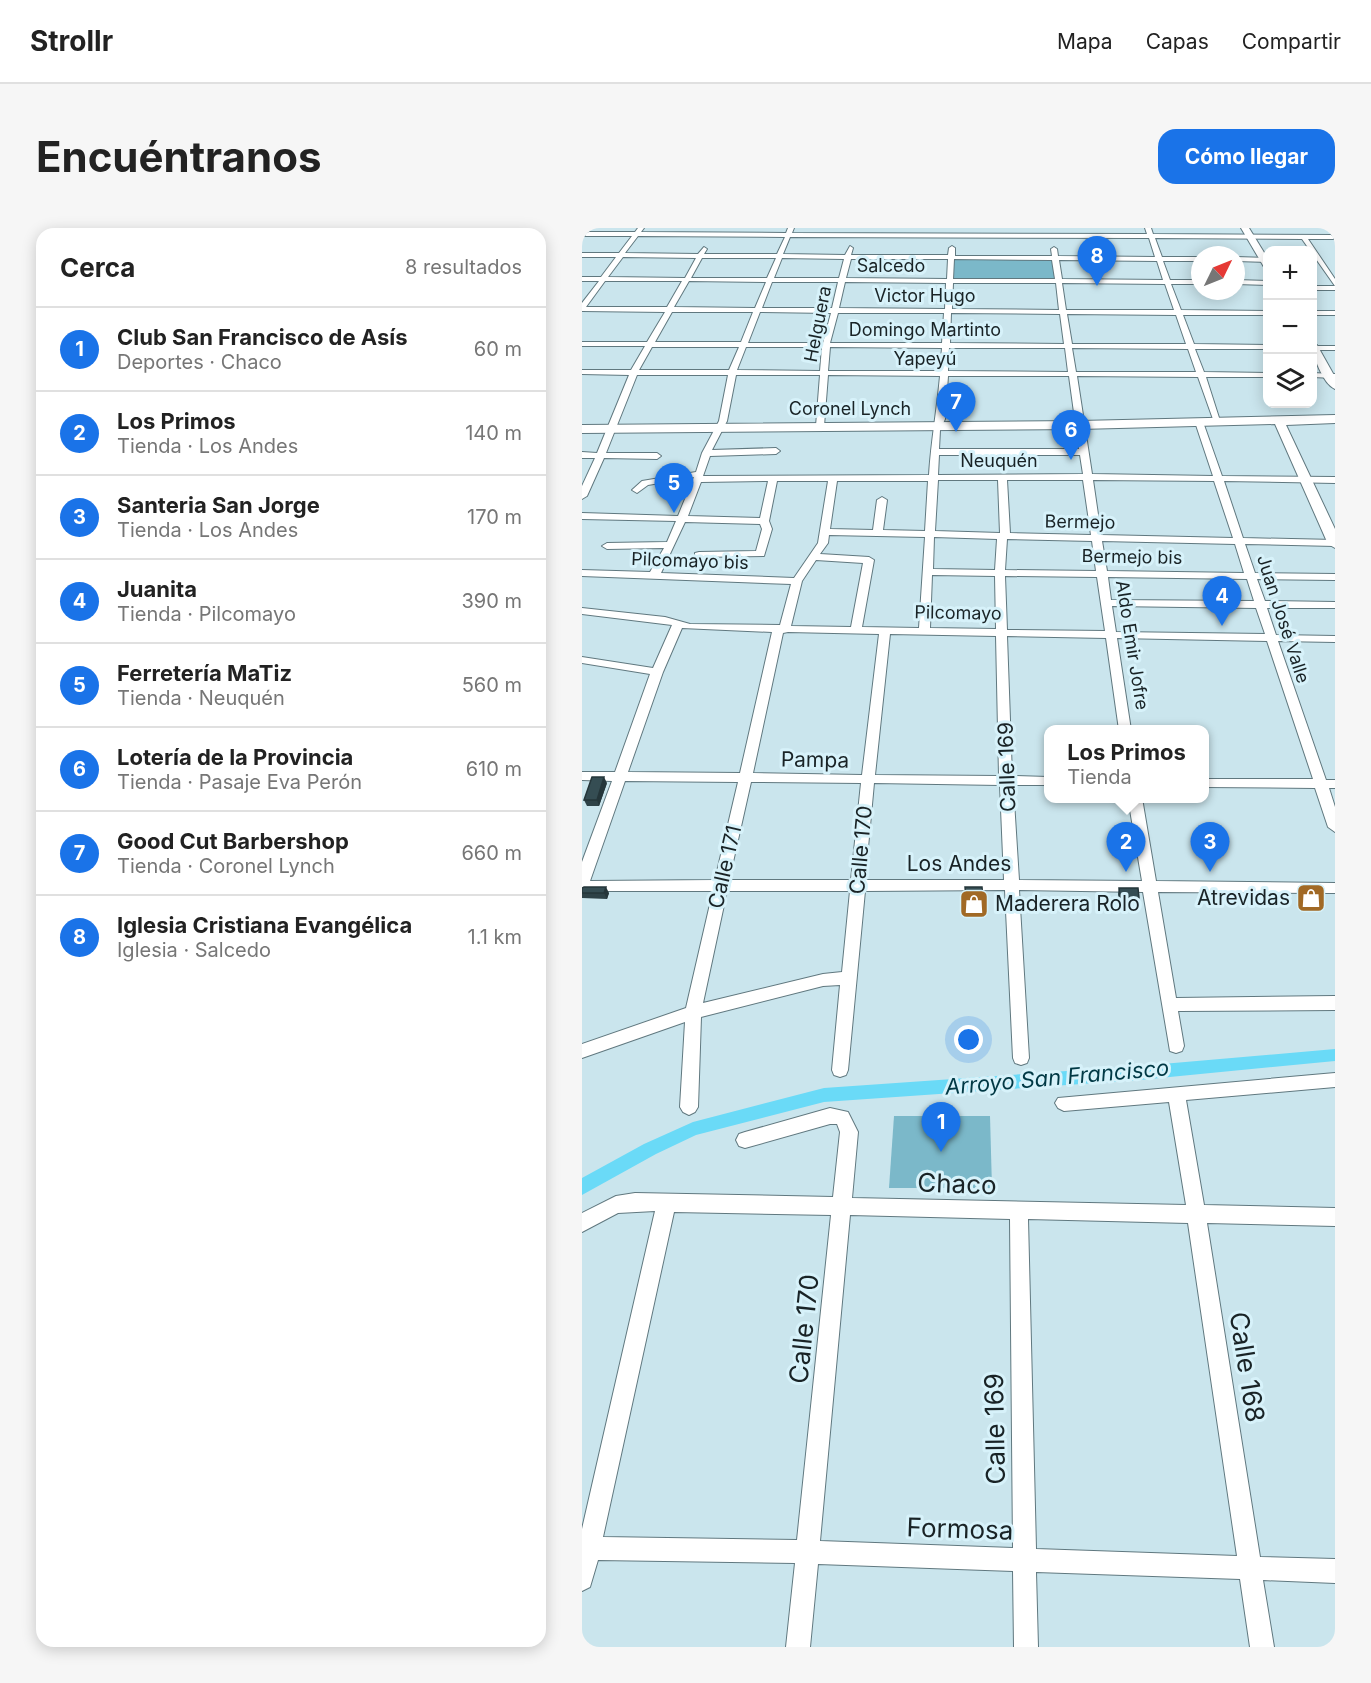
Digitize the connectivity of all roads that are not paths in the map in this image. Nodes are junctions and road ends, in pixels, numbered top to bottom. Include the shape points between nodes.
1 (1148, 228) edge
2 (1245, 228) edge
3 (639, 231) edge
4 (714, 231) edge
5 (790, 231) edge
6 (854, 232) edge
7 (953, 232) edge
8 (1051, 232) edge
9 (582, 234) edge
10 (1150, 236) junction
11 (1250, 237) junction
12 (1304, 237) junction
13 (1335, 237) edge
14 (1308, 246) edge
15 (582, 255) edge
16 (620, 255) junction
17 (700, 256) junction
18 (779, 257) junction
19 (1263, 257) edge
20 (847, 258) junction
21 (951, 258) junction
22 (1055, 258) junction
23 (1158, 259) junction
24 (1191, 259) edge
25 (1245, 260) edge
26 (1317, 260) edge
27 (1327, 260) dead end
28 (1263, 262) edge
29 (1317, 263) edge
30 (582, 279) edge
31 (603, 279) junction
32 (685, 280) junction
33 (770, 280) junction
34 (842, 280) junction
35 (949, 281) junction
36 (1058, 282) junction
37 (1168, 282) junction
38 (1191, 282) edge
39 (1245, 282) edge
40 (1263, 283) edge
41 (1335, 286) edge
42 (1317, 288) edge
43 (582, 309) edge
44 (668, 310) junction
45 (758, 310) junction
46 (833, 311) junction
47 (947, 311) junction
48 (1064, 312) junction
49 (1179, 313) junction
50 (1263, 313) edge
51 (1317, 313) edge
52 (1335, 313) edge
53 (582, 344) edge
54 (649, 344) junction
55 (745, 345) junction
56 (826, 345) junction
57 (945, 346) junction
58 (1068, 346) junction
59 (1191, 347) junction
60 (1263, 347) edge
61 (1317, 347) edge
62 (1335, 348) edge
63 (1317, 353) edge
64 (582, 372) edge
65 (634, 372) junction
66 (732, 373) junction
67 (824, 373) junction
68 (944, 374) junction
69 (1072, 374) junction
70 (1202, 375) junction
71 (1263, 375) edge
72 (1317, 375) edge
73 (1332, 376) edge
74 (1335, 386) edge
75 (1335, 419) edge
76 (1282, 420) junction
77 (1199, 422) junction
78 (1218, 422) junction
79 (1080, 425) junction
80 (820, 426) junction
81 (938, 426) junction
82 (719, 428) junction
83 (582, 429) edge
84 (612, 429) junction
85 (776, 451) dead end
86 (936, 452) junction
87 (1082, 452) junction
88 (706, 453) junction
89 (582, 455) edge
90 (600, 455) junction
91 (657, 456) dead end
92 (698, 477) junction
93 (933, 477) junction
94 (1002, 477) junction
95 (1087, 477) junction
96 (773, 478) junction
97 (832, 478) junction
98 (1219, 478) junction
99 (1309, 479) junction
100 (1335, 480) edge
101 (637, 490) dead end
102 (582, 496) edge
103 (882, 500) dead end
104 (584, 519) edge
105 (682, 519) junction
106 (764, 521) junction
107 (1335, 526) edge
108 (824, 532) junction
109 (879, 533) junction
110 (930, 534) junction
111 (1003, 537) junction
112 (1097, 538) junction
113 (1240, 540) junction
114 (1335, 543) edge
115 (671, 545) junction
116 (607, 546) dead end
117 (699, 555) dead end
118 (814, 557) junction
119 (742, 567) junction
120 (929, 572) junction
121 (1000, 572) junction
122 (582, 573) edge
123 (1102, 573) junction
124 (1251, 575) junction
125 (653, 577) junction
126 (1335, 577) edge
127 (797, 582) junction
128 (1106, 603) junction
129 (1259, 604) junction
130 (1335, 605) edge
131 (582, 611) edge
132 (678, 625) junction
133 (781, 630) junction
134 (856, 630) junction
135 (924, 630) junction
136 (885, 631) junction
137 (1002, 632) junction
138 (1111, 634) junction
139 (1272, 638) junction
140 (1335, 639) edge
141 (582, 660) edge
142 (657, 672) junction
143 (1124, 725) edge
144 (582, 776) edge
145 (621, 776) junction
146 (745, 778) junction
147 (868, 780) junction
148 (1006, 780) junction
149 (1044, 781) edge
150 (1209, 783) edge
151 (1321, 784) junction
152 (1335, 784) edge
153 (1136, 803) edge
154 (1335, 827) edge
155 (582, 882) edge
156 (858, 885) junction
157 (1013, 885) junction
158 (1149, 885) junction
159 (582, 886) edge
160 (720, 887) junction
161 (1335, 888) edge
162 (849, 978) junction
163 (1335, 1003) edge
164 (1170, 1005) junction
165 (693, 1012) junction
166 (1176, 1046) dead end
167 (582, 1051) edge
168 (1021, 1058) dead end
169 (840, 1070) dead end
170 (1335, 1080) edge
171 (1176, 1095) junction
172 (1064, 1103) dead end
173 (689, 1107) dead end
174 (745, 1140) dead end
175 (666, 1204) junction
176 (843, 1206) junction
177 (1019, 1211) junction
178 (1196, 1213) junction
179 (1335, 1217) edge
180 (582, 1223) edge
181 (586, 1548) edge
182 (808, 1552) junction
183 (1024, 1560) junction
184 (1251, 1566) junction
185 (1335, 1570) edge
186 (582, 1580) edge
187 (798, 1647) edge
188 (1026, 1647) edge
189 (1262, 1647) edge

1 - 10 street
2 - 11 street
3 - 4 street
3 - 9 street
3 - 16 street
4 - 5 street
4 - 17 street
5 - 6 street
5 - 18 street
6 - 7 street
6 - 20 street, Helguera
7 - 8 street
7 - 21 street
8 - 10 street
8 - 22 street, Aldo Emir Jofre
10 - 11 street
10 - 23 street
11 - 12 street
11 - 19 street
12 - 13 street
12 - 14 street
15 - 16 street
16 - 17 street
16 - 31 street
17 - 18 street
17 - 32 street
18 - 20 street
18 - 33 street
20 - 21 street
20 - 34 street, Helguera
21 - 22 street
21 - 35 street
22 - 23 street
22 - 36 street, Aldo Emir Jofre
23 - 24 street
23 - 37 street
25 - 28 street
26 - 27 street
29 - 41 street
30 - 31 street, Salcedo
31 - 32 street, Salcedo
31 - 43 street
32 - 33 street, Salcedo
32 - 44 street
33 - 34 street, Salcedo
33 - 45 street
34 - 35 street, Salcedo
34 - 46 street, Helguera
35 - 36 street, Salcedo
35 - 47 street
36 - 37 street, Salcedo
36 - 48 street, Aldo Emir Jofre
37 - 38 street, Salcedo
37 - 49 street
39 - 40 street
41 - 42 street
43 - 44 street, Victor Hugo
44 - 45 street, Victor Hugo
44 - 54 street
45 - 46 street, Victor Hugo
45 - 55 street
46 - 47 street, Victor Hugo
46 - 56 street, Helguera
47 - 48 street, Victor Hugo
47 - 57 street
48 - 49 street, Victor Hugo
48 - 58 street, Aldo Emir Jofre
49 - 50 street, Victor Hugo
49 - 59 street
51 - 52 street
53 - 54 street, Domingo Martinto
54 - 55 street, Domingo Martinto
54 - 65 street
55 - 56 street, Domingo Martinto
55 - 66 street
56 - 57 street, Domingo Martinto
56 - 67 street, Helguera
57 - 58 street, Domingo Martinto
57 - 68 street
58 - 59 street, Domingo Martinto
58 - 69 street, Aldo Emir Jofre
59 - 60 street, Domingo Martinto
59 - 70 street
61 - 62 street
63 - 73 street
64 - 65 street, Yapeyú
65 - 66 street, Yapeyú
65 - 84 street
66 - 67 street, Yapeyú
66 - 82 street
67 - 68 street, Yapeyú
67 - 80 street, Helguera
68 - 69 street, Yapeyú
68 - 81 street
69 - 70 street, Yapeyú
69 - 79 street, Aldo Emir Jofre
70 - 71 street, Yapeyú
70 - 78 street
72 - 73 street
73 - 74 street
75 - 76 main road, Coronel Lynch
76 - 78 main road, Coronel Lynch
76 - 99 main road via 1280,426
77 - 78 main road, Coronel Lynch
77 - 79 main road, Coronel Lynch
77 - 98 street, Juan José Valle
79 - 81 main road, Coronel Lynch
79 - 87 street, Aldo Emir Jofre
80 - 81 main road, Coronel Lynch
80 - 82 main road, Coronel Lynch
81 - 86 street
82 - 84 main road, Coronel Lynch
82 - 88 street
83 - 84 main road, Coronel Lynch
84 - 90 street
85 - 88 street
86 - 87 street
86 - 93 street
87 - 95 street, Aldo Emir Jofre
88 - 92 street
89 - 90 street
90 - 91 street
90 - 102 street
92 - 96 street, Neuquén
92 - 101 street, Neuquén via 645,483
92 - 105 street
93 - 94 street, Neuquén
93 - 97 street, Neuquén
93 - 110 street
94 - 95 street, Neuquén
94 - 111 street, Calle 169
95 - 98 street, Neuquén
95 - 112 street, Aldo Emir Jofre
96 - 97 street, Neuquén
96 - 106 street
97 - 108 street, Calle 171
98 - 99 street, Neuquén
98 - 113 street, Juan José Valle
99 - 100 street, Neuquén
99 - 107 main road
99 - 114 main road
103 - 109 street
104 - 105 street
105 - 106 street
105 - 115 street
106 - 119 street via 760,554
108 - 109 street, Bermejo
108 - 118 street, Calle 171 via 823,543
109 - 110 street, Bermejo
110 - 111 street, Bermejo
110 - 120 street
111 - 112 street, Bermejo
111 - 121 street, Calle 169
112 - 113 street, Bermejo
112 - 123 street, Aldo Emir Jofre
113 - 114 street, Bermejo
113 - 124 street, Juan José Valle
115 - 116 street
115 - 125 street
117 - 119 street
118 - 127 street, Calle 171
118 - 134 street via 868,560
119 - 125 street, Pilcomayo bis
119 - 127 street, Pilcomayo bis
120 - 121 street, Bermejo bis
120 - 135 street
121 - 123 street, Bermejo bis
121 - 137 street, Calle 169
122 - 125 street, Pilcomayo bis
123 - 124 street, Bermejo bis
123 - 128 street, Aldo Emir Jofre
124 - 126 street, Bermejo bis
124 - 129 street, Juan José Valle
127 - 133 street, Calle 171
128 - 129 street
128 - 138 street, Aldo Emir Jofre
129 - 130 street
129 - 139 street, Juan José Valle
131 - 132 street, Pilcomayo via 665,620
132 - 133 street, Pilcomayo
132 - 142 street
133 - 134 street, Pilcomayo
133 - 146 street, Calle 171
134 - 136 street, Pilcomayo
135 - 136 street, Pilcomayo
135 - 137 street, Pilcomayo
136 - 147 street, Calle 170
137 - 138 street, Pilcomayo
137 - 148 street, Calle 169
138 - 139 street, Pilcomayo
138 - 143 street, Aldo Emir Jofre
139 - 140 street, Pilcomayo
139 - 151 street, Juan José Valle
141 - 142 street
142 - 145 street
144 - 145 street, Pampa
145 - 146 street, Pampa
145 - 155 street
146 - 147 street, Pampa
146 - 160 street, Calle 171
147 - 148 street, Pampa
147 - 156 street, Calle 170
148 - 149 street, Pampa
148 - 157 street, Calle 169
150 - 151 street
151 - 152 street
151 - 154 street, Juan José Valle
153 - 158 street
156 - 157 street, Los Andes
156 - 160 street, Los Andes
156 - 162 street, Calle 170
157 - 158 street, Los Andes
157 - 168 street, Calle 169
158 - 161 street, Los Andes
158 - 164 street
159 - 160 street, Los Andes
160 - 165 street, Calle 171
162 - 165 street via 823,980
162 - 169 street, Calle 170
163 - 164 street
164 - 166 street
165 - 167 street
165 - 173 street, Calle 171
170 - 171 street
171 - 172 street
171 - 178 street, Calle 168
174 - 176 street, Calle 170 via 831,1116 842,1117 849,1132
175 - 176 street, Chaco
175 - 180 street, Chaco via 624,1203
175 - 181 street
176 - 177 street, Chaco
176 - 182 street, Calle 170
177 - 178 street, Chaco
177 - 183 street, Calle 169
178 - 179 street, Chaco
178 - 184 street, Calle 168
181 - 182 street, Formosa
181 - 186 street
182 - 183 street, Formosa
182 - 187 street, Calle 170
183 - 184 street, Formosa
183 - 188 street, Calle 169
184 - 185 street, Formosa
184 - 189 street, Calle 168

